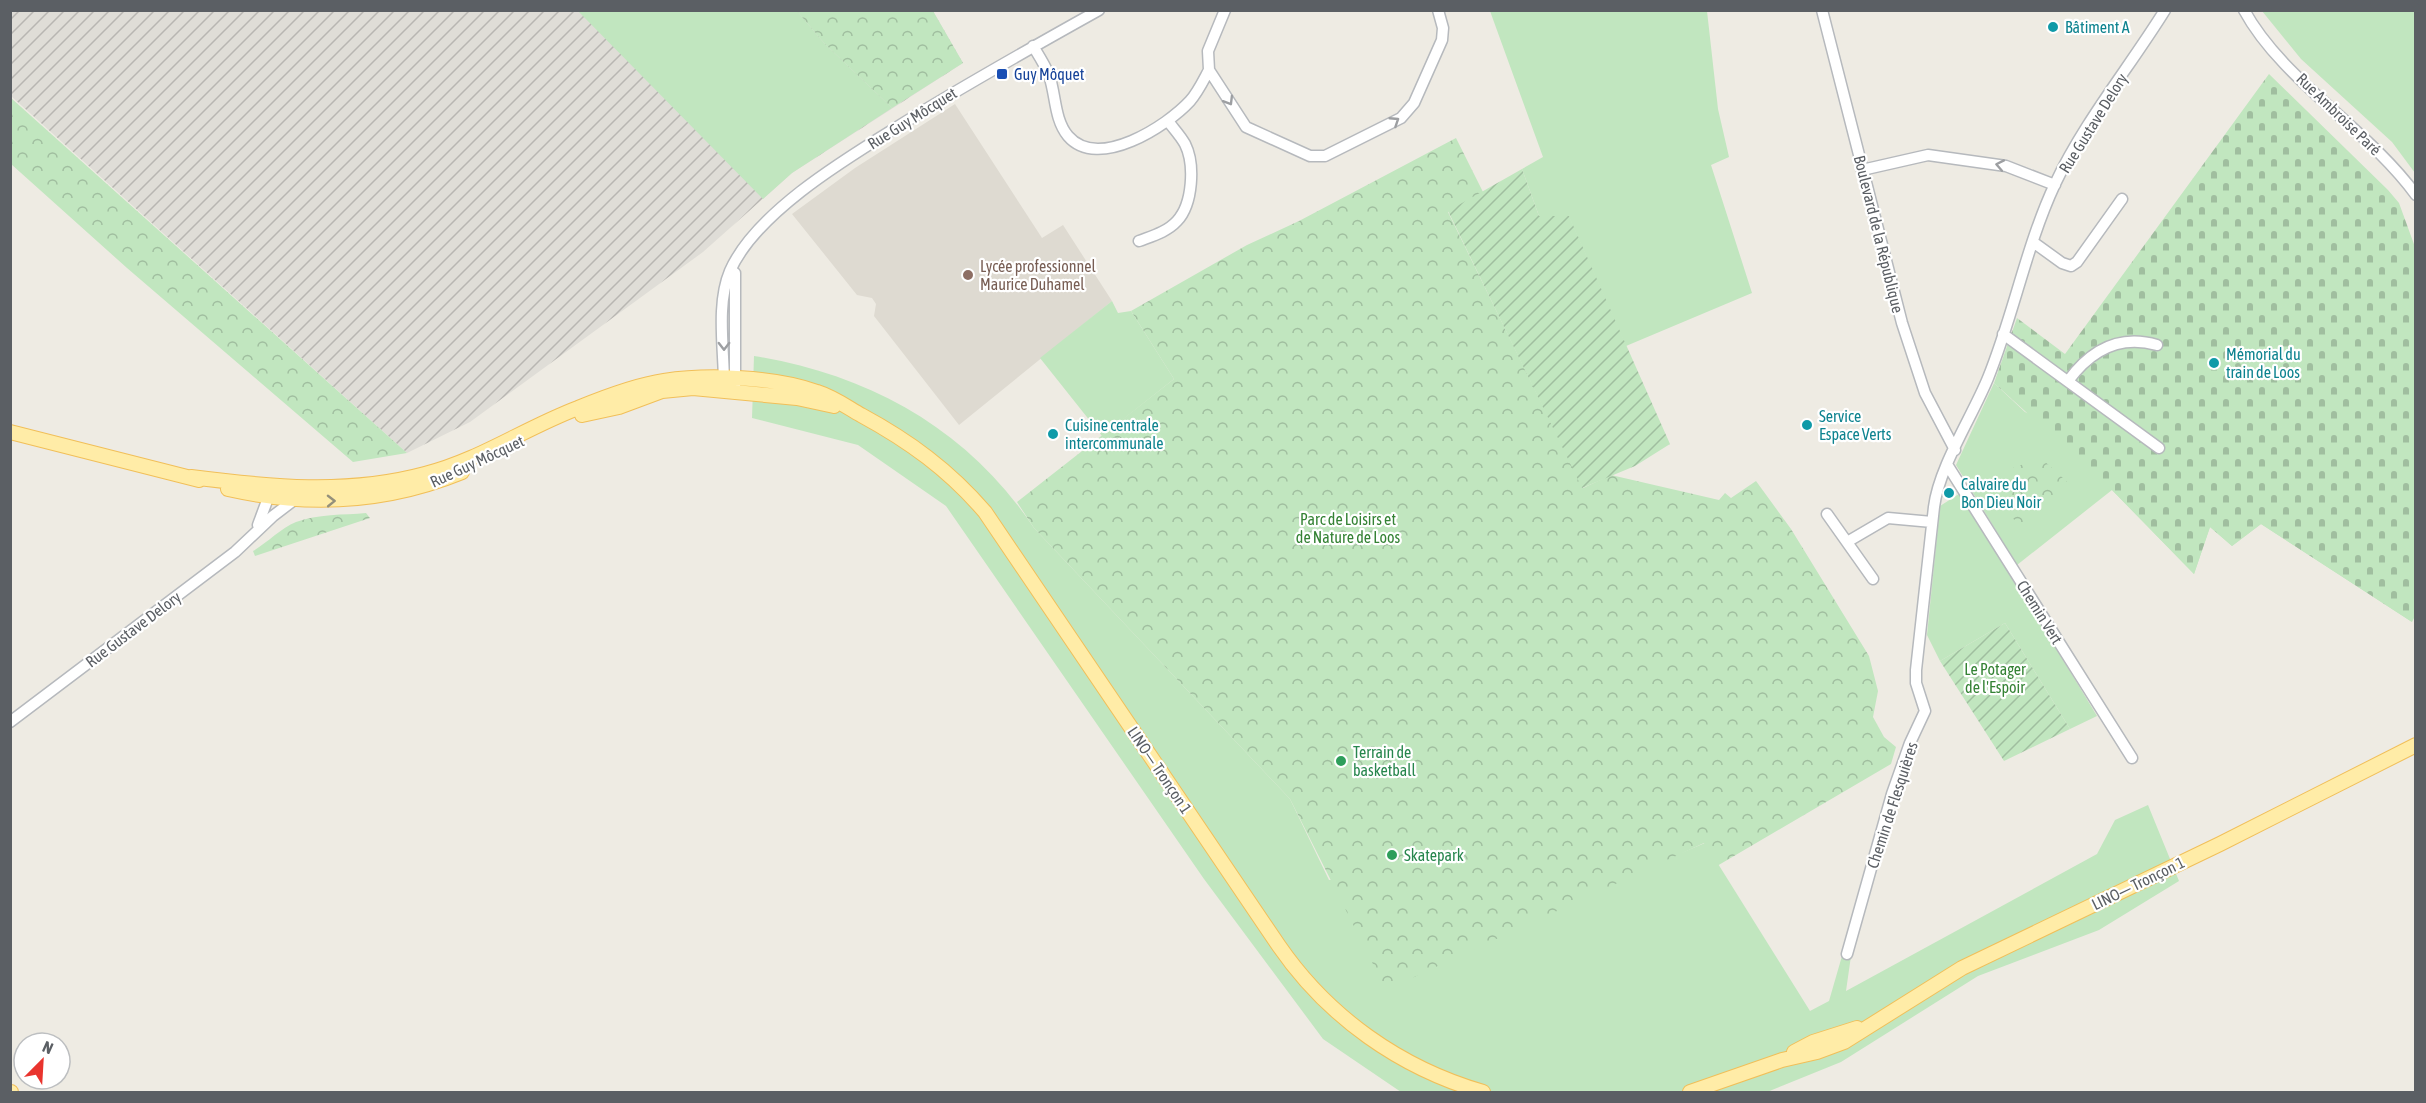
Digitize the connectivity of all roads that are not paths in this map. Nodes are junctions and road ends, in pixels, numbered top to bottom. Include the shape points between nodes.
1 (1099, 10) edge
2 (1225, 10) edge
3 (1438, 10) edge
4 (1822, 10) edge
5 (2165, 10) edge
6 (2245, 10) edge
7 (1034, 46) junction
8 (1209, 70) junction
9 (1168, 121) junction
10 (1862, 170) junction
11 (2055, 185) junction
12 (2415, 195) edge
13 (2122, 199) dead end
14 (1139, 241) dead end
15 (2033, 242) junction
16 (2003, 334) junction
17 (2157, 345) dead end
18 (2068, 381) junction
19 (730, 385) junction
20 (10, 432) edge
21 (2159, 448) dead end
22 (1955, 450) junction
23 (1948, 466) junction
24 (1942, 478) joint
25 (271, 491) junction
26 (294, 500) junction
27 (1827, 514) dead end
28 (1932, 522) junction
29 (253, 534) junction
30 (1847, 542) junction
31 (1874, 579) dead end
32 (10, 722) edge
33 (2415, 745) edge
34 (2132, 758) dead end
35 (1847, 954) dead end
36 (1483, 1092) edge
37 (1690, 1092) edge

1 - 7 street, Rue Guy Môcquet
2 - 8 street via 1208,51
8 -> 3 street via 1246,127 1310,156 1325,156 1389,126 1410,109 1442,40
4 - 10 street, Boulevard de la République
5 - 11 street, Rue Gustave Delory via 2079,141
6 - 12 street, Rue Ambroise Paré via 2259,35 2380,153
7 - 9 street via 1049,76 1062,128 1078,144 1098,148 1120,145 1138,140
7 - 19 street, Rue Guy Môcquet via 958,88 831,169 788,203 743,250 725,290
8 - 9 street via 1195,95
9 - 14 street via 1184,142 1188,156 1187,203 1181,217 1171,226
11 -> 10 street via 2006,166 1928,155
10 - 22 street, Boulevard de la République via 1915,367
11 - 15 street, Rue Gustave Delory
13 - 15 street via 2071,266
15 - 16 street, Rue Gustave Delory
16 - 18 street
16 - 22 street, Rue Gustave Delory via 1989,376
17 - 18 street via 2136,341 2111,344 2085,360
18 - 21 street
19 - 25 main road, Rue Guy Môcquet via 678,380 648,385 577,408 479,456 423,475 352,487
26 -> 19 main road, Rue Guy Môcquet via 355,499 411,490 459,473 534,435 592,412 619,407 665,390
19 - 36 main road, LINO— Tronçon 1 via 805,399 861,415 897,434 959,483 985,512 1279,946 1312,987 1355,1027 1391,1052 1427,1072
20 - 25 main road, Rue Guy Môcquet via 220,487
22 - 23 street, Rue Gustave Delory
23 - 24 street, Rue Gustave Delory
23 - 34 street, Chemin Vert
24 - 28 street, Chemin de Flesquières
25 - 26 main road, Rue Guy Môcquet
25 - 29 street, Rue Gustave Delory
26 - 29 street, Rue Gustave Delory
27 - 30 street
28 - 30 street via 1888,518
28 - 35 street, Chemin de Flesquières via 1916,670 1924,715 1911,739 1892,794
29 - 32 street, Rue Gustave Delory via 235,552
30 - 31 street
33 - 37 main road, LINO— Tronçon 1 via 1962,968 1840,1044 1782,1059

